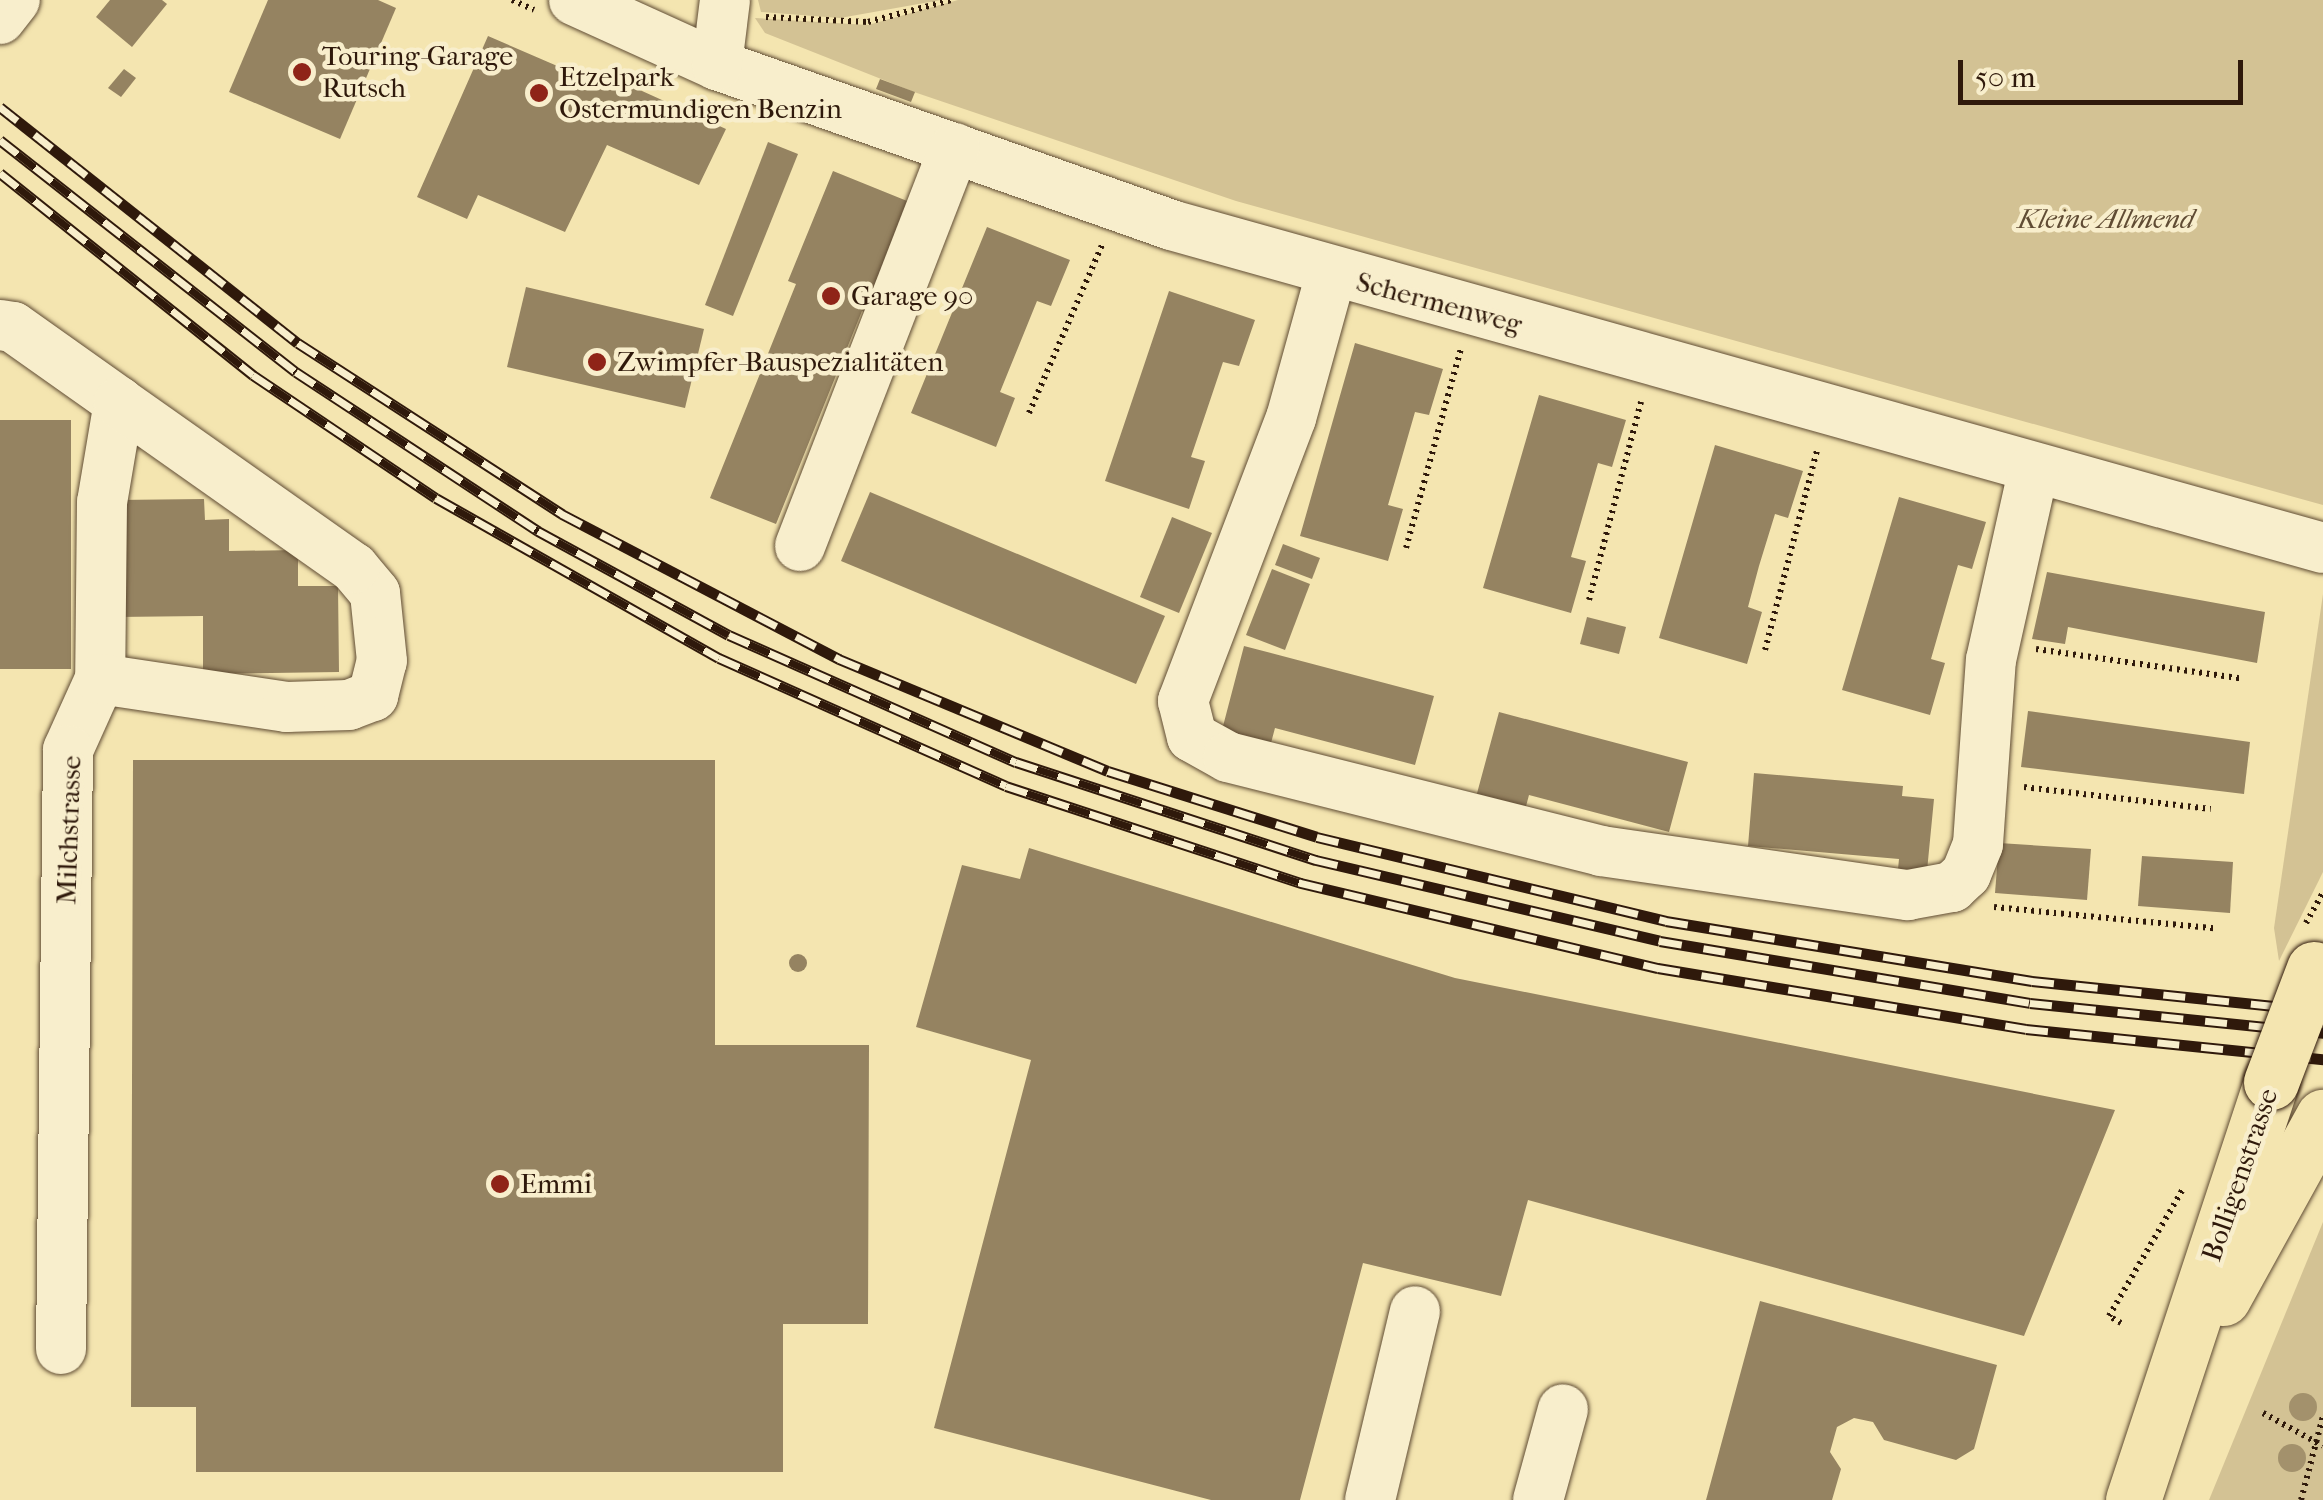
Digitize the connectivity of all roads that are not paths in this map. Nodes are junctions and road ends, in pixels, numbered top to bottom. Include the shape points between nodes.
1 (15, 0) edge
2 (574, 0) edge
3 (738, 8) edge
4 (0, 18) edge
5 (717, 64) junction
6 (954, 148) junction
7 (1331, 274) junction
8 (0, 325) edge
9 (119, 402) junction
10 (2034, 468) junction
11 (800, 546) dead end
12 (2323, 548) edge
13 (100, 679) junction
14 (2319, 961) edge
15 (2323, 1117) edge
16 (1416, 1311) dead end
17 (61, 1348) dead end
18 (2165, 1401) junction
19 (1564, 1409) dead end
20 (1370, 1500) edge
21 (1538, 1500) edge
22 (2133, 1500) edge

1 - 4 street
2 - 5 street, Schermenweg
3 - 5 street
5 - 6 street, Schermenweg
6 - 7 street, Schermenweg
6 - 11 street
7 - 10 street, Schermenweg
7 - 10 street via 1291,418 1183,701 1192,738 1228,757 1601,851 1908,895 1952,888 1978,844 1992,660
8 - 9 street via 13,327
9 - 13 street, Milchstrasse via 102,502
9 - 13 street via 354,568 375,593 382,661 373,696 349,705 287,708
10 - 12 street, Schermenweg
13 - 17 street, Milchstrasse via 68,750
14 - 18 main road, Bolligenstrasse, bridge via 2271,1082
15 - 18 main road, Bolligenstrasse
16 - 20 street
18 - 22 main road, Bolligenstrasse
19 - 21 street

